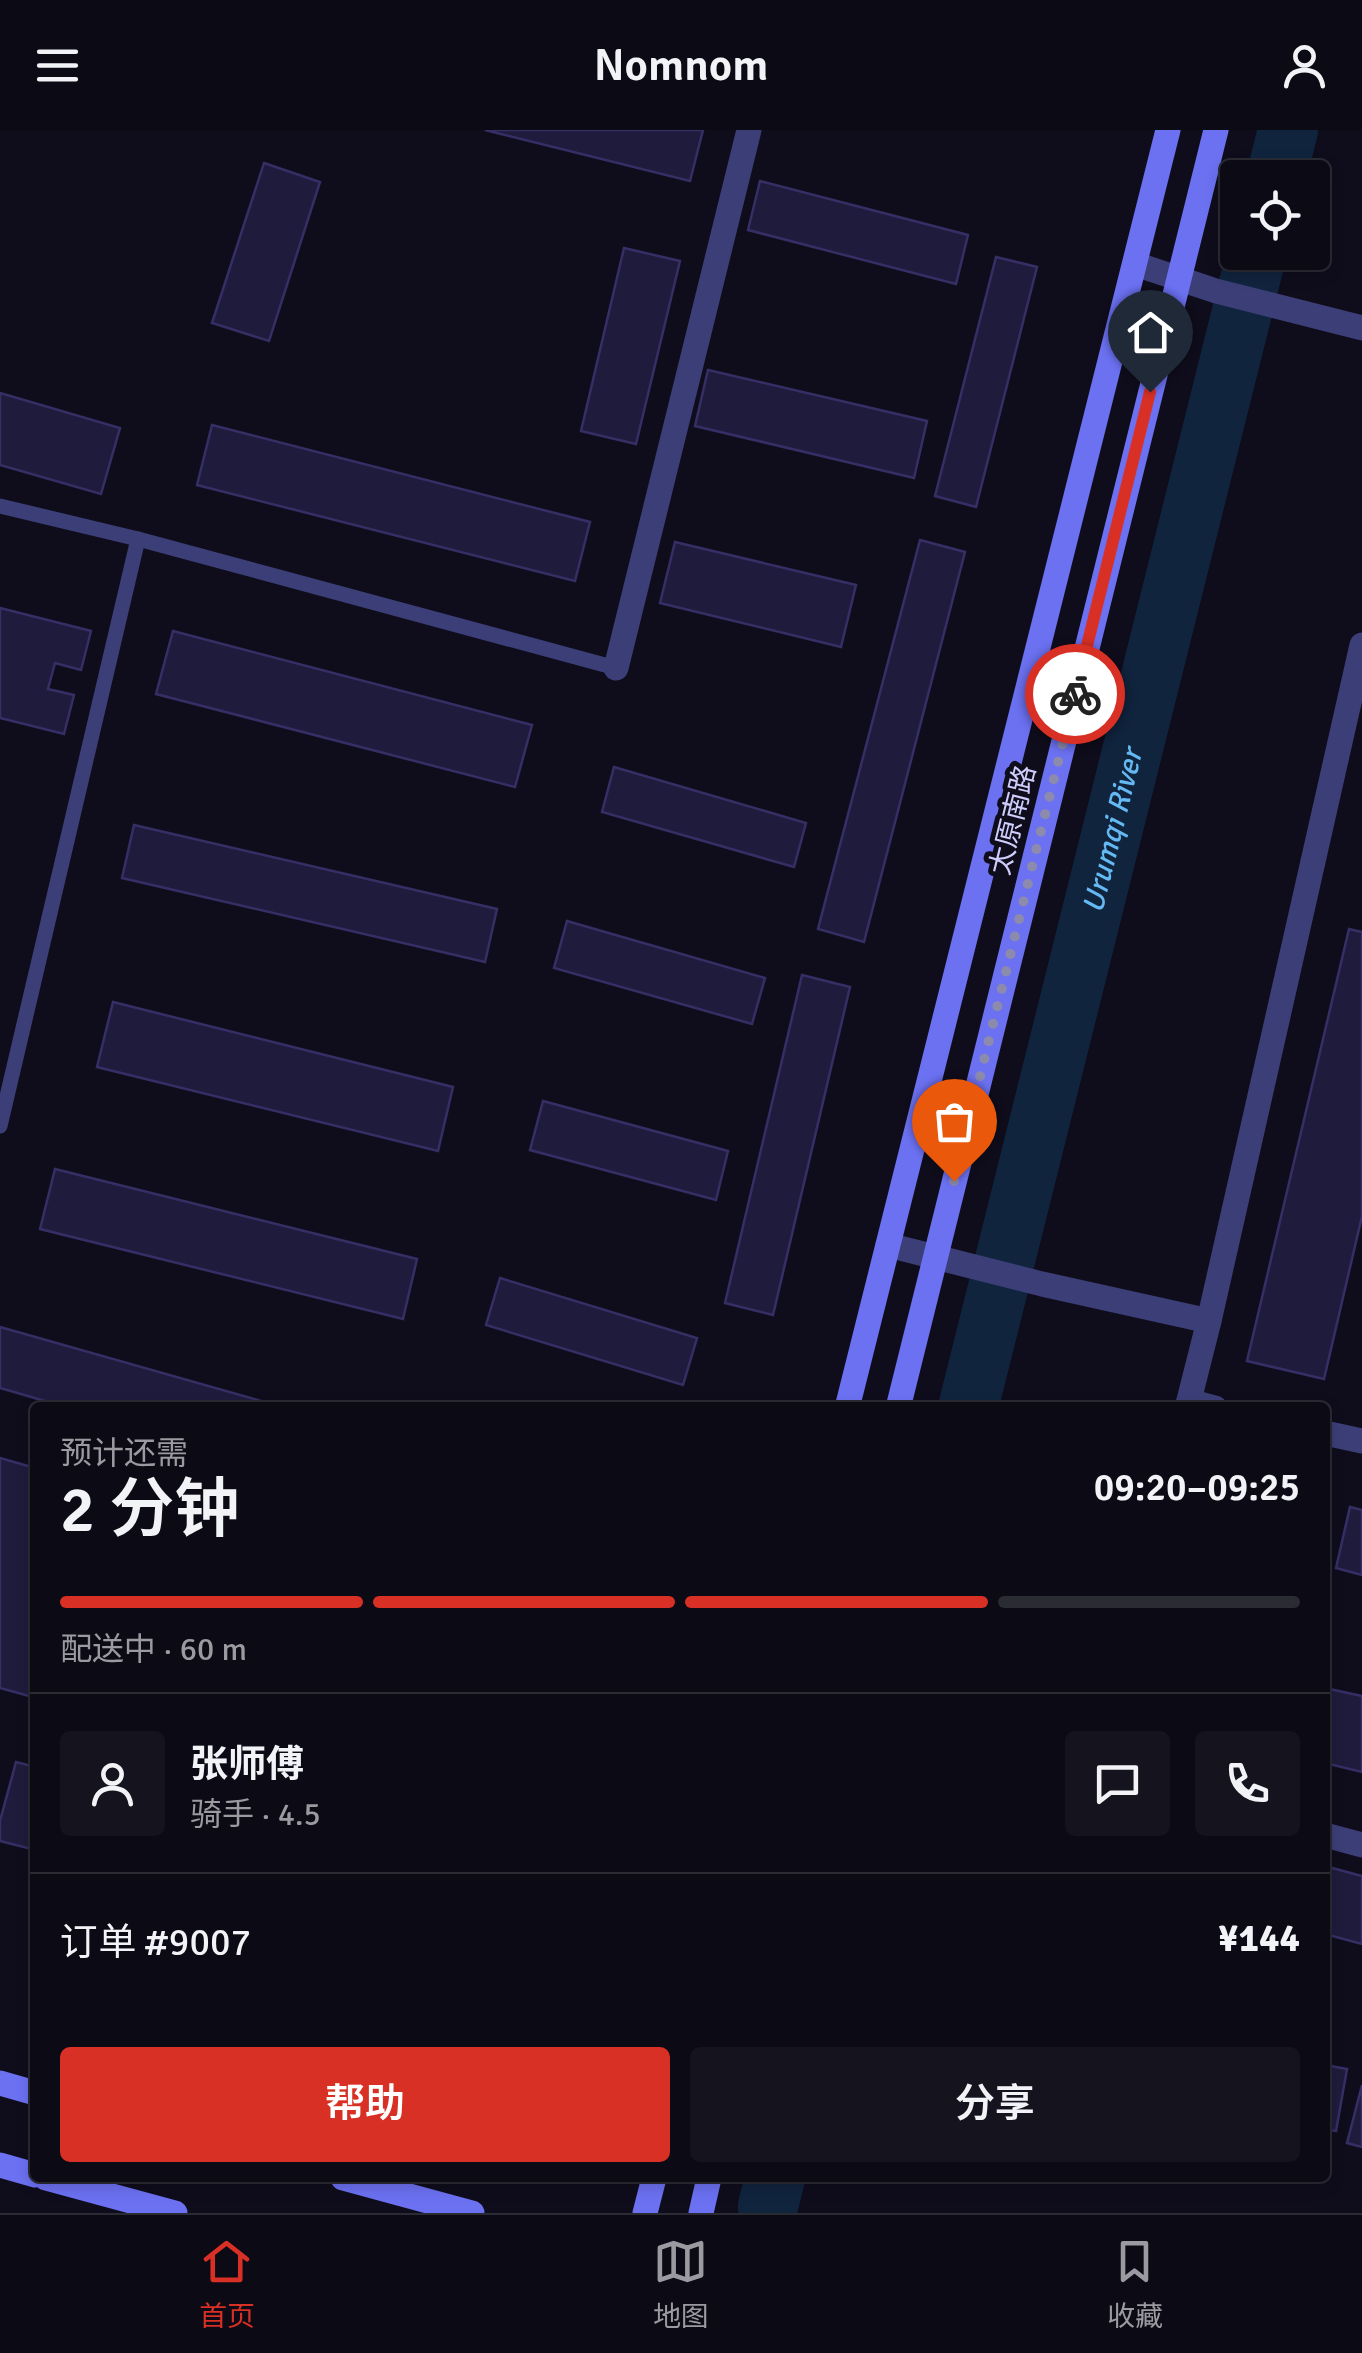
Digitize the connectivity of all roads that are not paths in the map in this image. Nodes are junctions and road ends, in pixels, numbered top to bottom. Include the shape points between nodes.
1 (749, 130) edge
2 (1168, 130) edge
3 (1216, 130) edge
4 (1134, 264) junction
5 (1178, 280) junction
6 (1353, 325) edge
7 (0, 506) edge
8 (138, 539) junction
9 (1362, 645) edge
10 (616, 668) joint
11 (0, 1126) edge
12 (888, 1245) junction
13 (935, 1256) junction
14 (1209, 1321) junction
15 (849, 1402) edge
16 (899, 1402) edge
17 (1189, 1402) edge
18 (1330, 1434) edge
19 (1362, 1442) edge
20 (1330, 1836) edge
21 (1362, 1845) edge
22 (0, 2083) edge
23 (30, 2092) edge
24 (0, 2165) edge
25 (30, 2173) edge
26 (61, 2182) edge
27 (358, 2182) edge
28 (653, 2182) edge
29 (708, 2182) edge
30 (175, 2213) edge
31 (472, 2213) edge
32 (645, 2213) edge
33 (701, 2213) edge

1 - 10 street
2 - 4 main road
3 - 5 main road, 太原南路
4 - 5 street
4 - 12 main road
5 - 6 street
5 - 13 main road, 太原南路
7 - 8 lane
8 - 10 lane
8 - 11 lane
9 - 14 street
12 - 13 street
12 - 15 main road
13 - 14 street
13 - 16 main road, 太原南路
14 - 17 street
18 - 19 street
20 - 21 street
22 - 23 main road
24 - 25 main road
26 - 30 main road
27 - 31 main road
28 - 32 main road
29 - 33 main road

